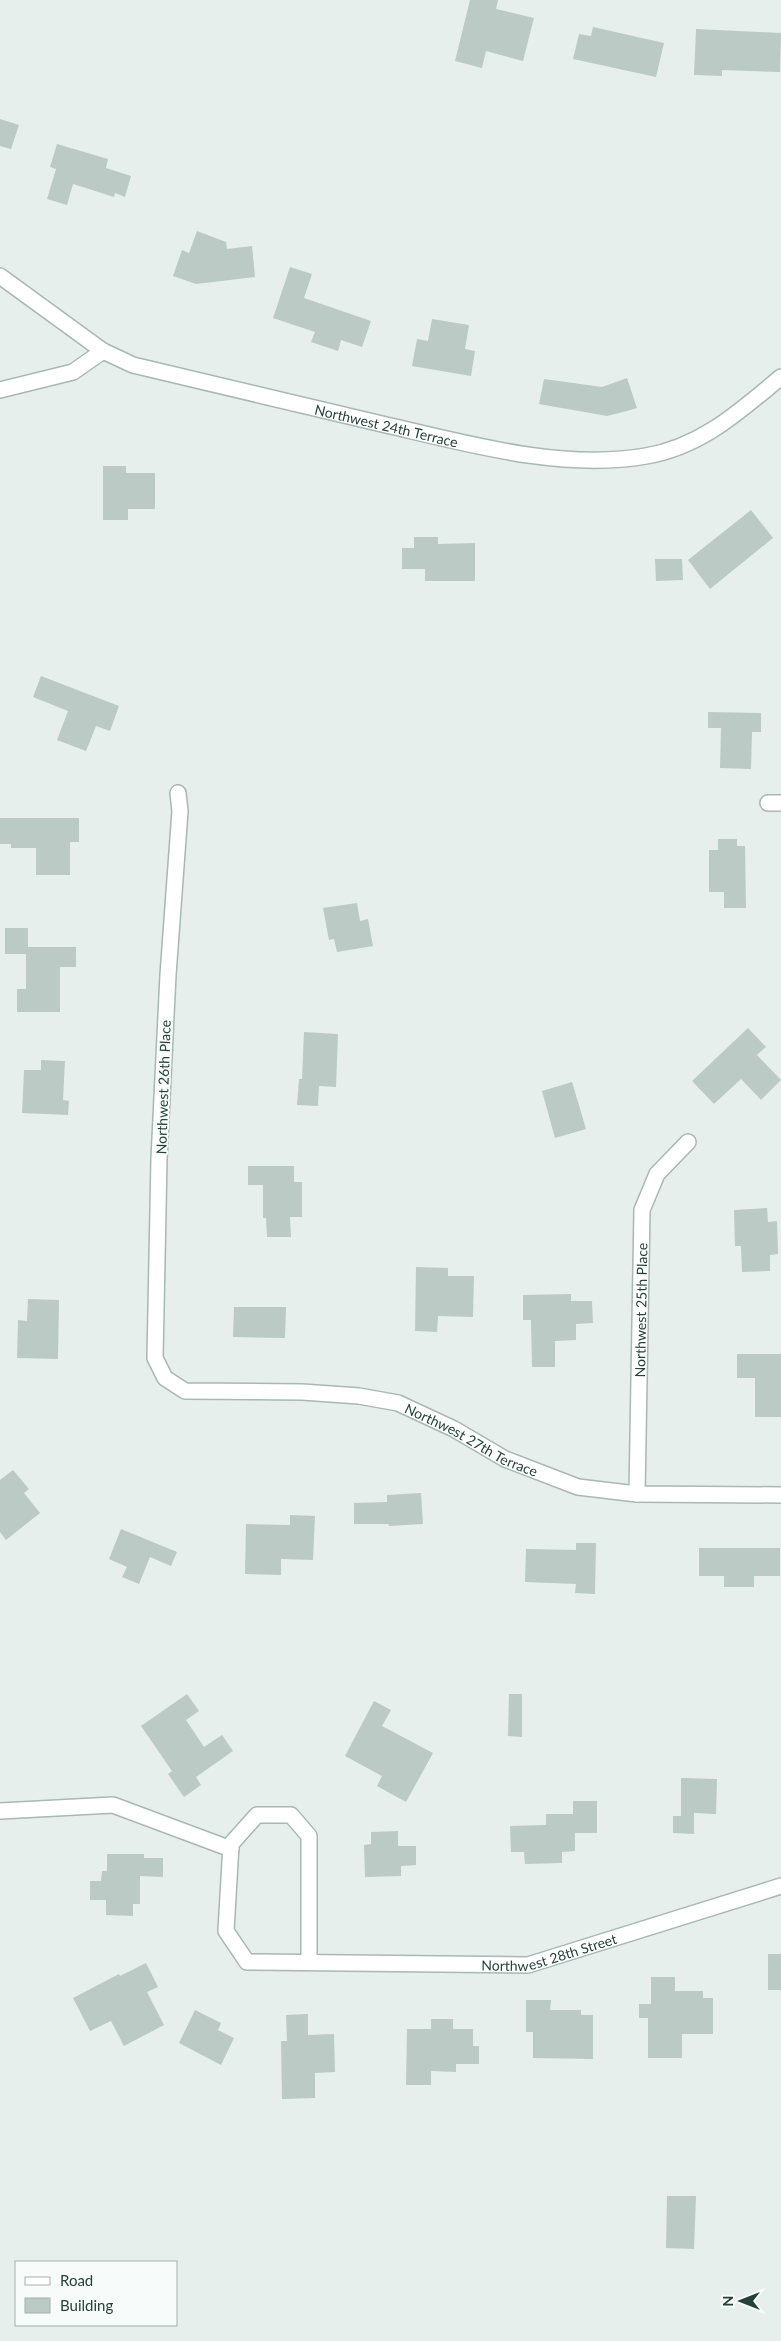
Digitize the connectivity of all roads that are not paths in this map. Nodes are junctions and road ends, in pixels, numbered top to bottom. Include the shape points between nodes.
1 (0, 276) edge
2 (103, 351) junction
3 (781, 377) edge
4 (0, 390) edge
5 (178, 794) dead end
6 (688, 1142) dead end
7 (164, 1378) joint
8 (637, 1494) junction
9 (781, 1495) edge
10 (0, 1810) edge
11 (231, 1849) junction
12 (781, 1886) edge
13 (309, 1963) junction

1 - 2 street, Northwest 24th Terrace
2 - 3 street, Northwest 24th Terrace via 133,365 462,442 539,456 606,461 648,456 687,444 726,423
2 - 4 street via 73,372
5 - 7 street, Northwest 26th Place via 180,811 168,975 159,1179 155,1358
6 - 8 street, Northwest 25th Place via 657,1174 642,1210
7 - 8 street, Northwest 27th Terrace via 185,1391 302,1392 359,1396 398,1403 454,1428 505,1459 578,1487
8 - 9 street, Northwest 27th Terrace
10 - 11 street via 113,1805
11 - 13 street, Northwest 28th Street via 226,1931 247,1962
11 - 13 street via 231,1844 257,1815 291,1815 310,1836
12 - 13 street, Northwest 28th Street via 528,1965

